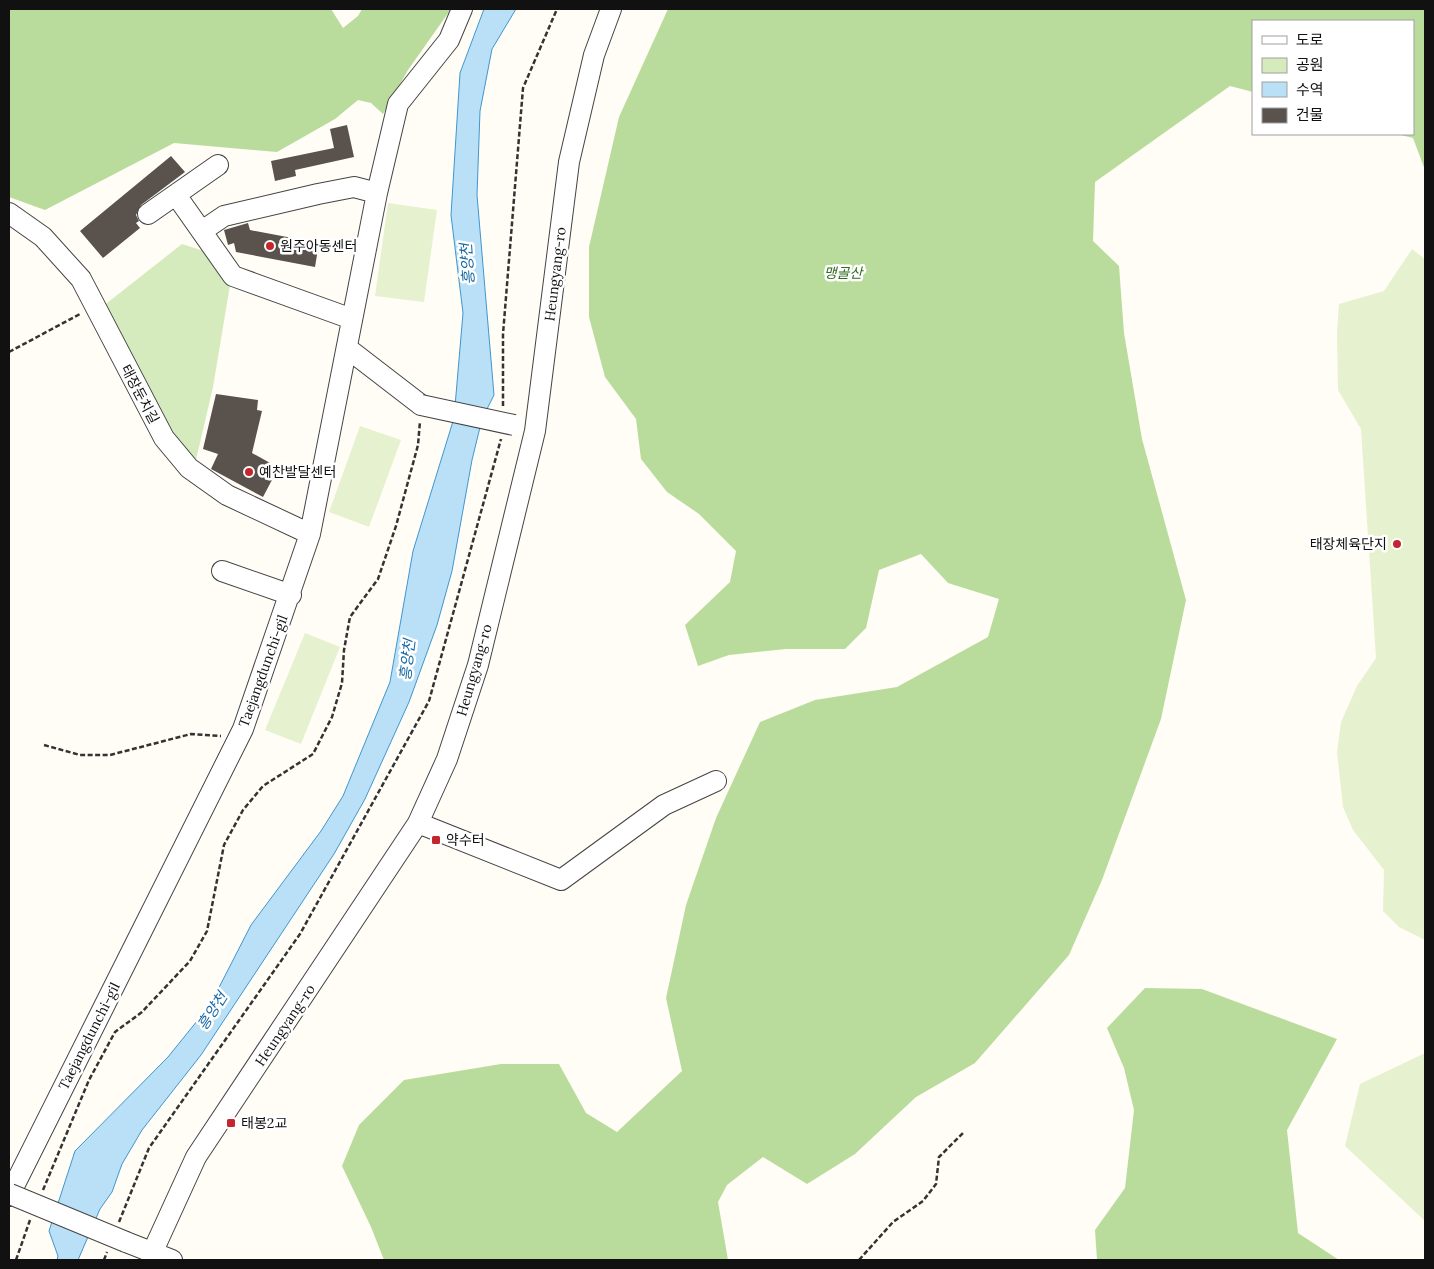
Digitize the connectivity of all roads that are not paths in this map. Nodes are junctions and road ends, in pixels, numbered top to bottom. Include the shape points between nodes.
1 (462, 9) edge
2 (611, 9) edge
3 (218, 165) dead end
4 (377, 193) junction
5 (176, 195) junction
6 (9, 213) edge
7 (148, 214) dead end
8 (202, 230) junction
9 (352, 319) junction
10 (347, 348) junction
11 (535, 430) junction
12 (310, 534) junction
13 (222, 571) dead end
14 (291, 595) junction
15 (716, 781) dead end
16 (418, 823) junction
17 (9, 1194) edge
18 (152, 1256) edge
19 (172, 1260) edge

1 - 4 street, Taejangdunchi-gil via 449,40 398,104
2 - 11 street, Heungyang-ro via 594,55 569,162
3 - 5 street
4 - 8 street via 354,187 318,194 224,216
4 - 9 street, Taejangdunchi-gil
5 - 7 street
5 - 8 street
6 - 12 street, 태장둔치길 via 43,237 81,278 164,438 189,468 227,495
8 - 9 street via 233,276
9 - 10 street, Taejangdunchi-gil
10 - 11 street, bridge via 421,405
10 - 12 street, Taejangdunchi-gil
11 - 16 street, Heungyang-ro via 478,665 447,759
12 - 14 street, Taejangdunchi-gil
13 - 14 street
14 - 17 street, Taejangdunchi-gil via 243,729
15 - 16 street via 664,805 561,880
16 - 18 street, Heungyang-ro via 196,1157
17 - 18 street, bridge via 122,1234
18 - 19 street

